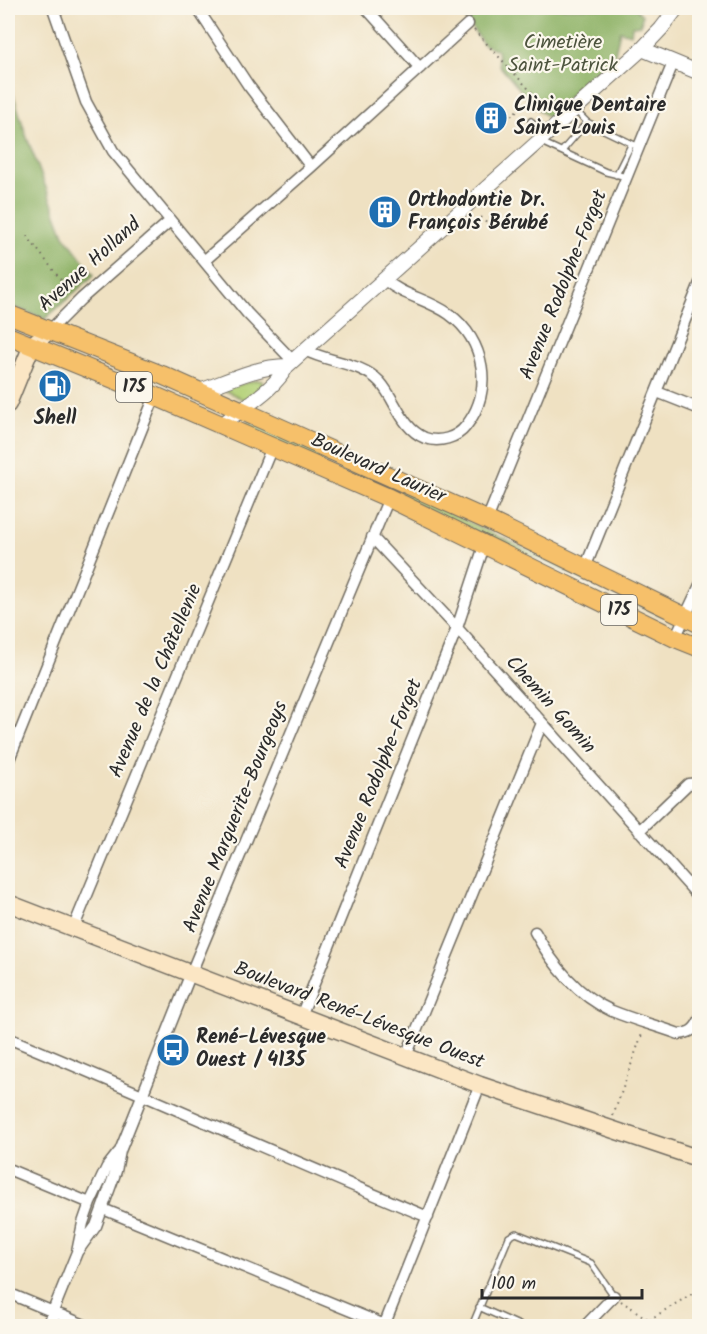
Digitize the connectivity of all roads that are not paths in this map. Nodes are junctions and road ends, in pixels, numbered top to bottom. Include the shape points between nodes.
1 (53, 8) edge
2 (197, 8) edge
3 (366, 8) edge
4 (677, 8) edge
5 (468, 24) road end
6 (642, 49) junction
7 (673, 63) junction
8 (420, 68) junction
9 (699, 73) edge
10 (574, 109) junction
11 (531, 121) dead end
12 (587, 122) junction
13 (541, 137) junction
14 (635, 146) junction
15 (562, 151) junction
16 (311, 167) junction
17 (622, 176) junction
18 (170, 221) junction
19 (204, 261) junction
20 (384, 280) junction
21 (699, 283) edge
22 (8, 314) edge
23 (51, 330) junction
24 (8, 336) edge
25 (32, 345) junction
26 (305, 350) junction
27 (290, 364) junction
28 (197, 392) junction
29 (657, 392) junction
30 (155, 396) junction
31 (9, 397) edge
32 (699, 409) edge
33 (239, 410) junction
34 (222, 425) junction
35 (272, 447) junction
36 (389, 498) junction
37 (487, 520) junction
38 (372, 537) junction
39 (485, 543) junction
40 (585, 568) junction
41 (699, 585) edge
42 (692, 620) edge
43 (457, 628) junction
44 (675, 638) junction
45 (699, 648) edge
46 (542, 723) junction
47 (8, 762) edge
48 (699, 783) edge
49 (639, 831) junction
50 (699, 898) edge
51 (8, 903) edge
52 (74, 929) junction
53 (535, 932) dead end
54 (191, 973) junction
55 (301, 1016) junction
56 (699, 1020) edge
57 (8, 1038) edge
58 (405, 1056) junction
59 (480, 1085) junction
60 (143, 1094) junction
61 (120, 1151) junction
62 (699, 1159) edge
63 (8, 1169) edge
64 (90, 1203) junction
65 (103, 1209) junction
66 (428, 1217) junction
67 (77, 1252) junction
68 (8, 1293) edge
69 (614, 1296) joint
70 (479, 1307) junction
71 (52, 1312) junction
72 (47, 1326) edge
73 (87, 1326) edge
74 (384, 1326) edge
75 (472, 1326) edge
76 (520, 1326) edge
77 (585, 1326) edge

1 - 18 street via 86,102 113,151
2 - 16 street via 248,85
3 - 8 street
4 - 6 street
5 - 8 street
6 - 7 street
6 - 10 street
7 - 9 street
7 - 14 street, Avenue Rodolphe-Forget
8 - 16 street
10 - 12 lane
10 - 13 street
11 - 13 lane
12 - 14 lane
12 - 15 lane
13 - 15 lane
13 - 20 street
14 - 17 street, Avenue Rodolphe-Forget
15 - 17 lane
16 - 19 street
17 - 37 street, Avenue Rodolphe-Forget
18 - 19 street
18 - 23 street, Avenue Holland
19 - 27 street
20 - 26 street
20 - 26 street via 396,290 419,297 449,314 472,340 484,373 482,395 464,429 442,440 423,437 403,419 379,381 358,367
21 - 29 street
22 - 23 main road, 175
23 - 25 main road, Avenue Holland
23 - 28 main road, Boulevard Laurier / 175
24 - 25 main road, 175
25 - 30 main road, Boulevard Laurier / 175
25 - 31 main road, Avenue Holland
26 - 27 street
27 - 28 street
27 - 33 street via 251,404
28 - 33 main road, Boulevard Laurier / 175
29 - 32 street
29 - 40 street
30 - 34 main road, Boulevard Laurier / 175
30 - 47 street
33 - 34 street
33 - 37 main road, Boulevard Laurier / 175
34 - 35 main road, Boulevard Laurier / 175
35 - 36 main road, Boulevard Laurier / 175
35 - 52 street, Avenue de la Châtellenie
36 - 38 street, Avenue Marguerite-Bourgeoys
36 - 39 main road, Boulevard Laurier / 175
37 - 40 main road, Boulevard Laurier / 175
38 - 43 street, Chemin Gomin
38 - 54 street, Avenue Marguerite-Bourgeoys
39 - 43 street, Avenue Rodolphe-Forget
39 - 44 main road, Boulevard Laurier / 175
40 - 42 main road, Boulevard Laurier / 175
41 - 42 street
42 - 44 street
43 - 46 street, Chemin Gomin
43 - 55 street, Avenue Rodolphe-Forget
44 - 45 main road, Boulevard Laurier / 175
46 - 49 street, Chemin Gomin
46 - 58 street
48 - 49 street via 688,784
49 - 50 street, Chemin Gomin
51 - 52 main road, Boulevard René-Lévesque Ouest
52 - 54 main road, Boulevard René-Lévesque Ouest
53 - 56 street via 562,973 611,1011 679,1034 689,1033
54 - 55 main road, Boulevard René-Lévesque Ouest
54 - 60 street, Avenue Marguerite-Bourgeoys
55 - 58 main road, Boulevard René-Lévesque Ouest
57 - 60 street
58 - 59 main road, Boulevard René-Lévesque Ouest
59 - 62 main road, Boulevard René-Lévesque Ouest
59 - 66 street
60 - 61 street, Avenue Marguerite-Bourgeoys
60 - 66 street
61 - 64 street, Avenue Marguerite-Bourgeoys via 107,1167
61 - 65 street, Avenue Marguerite-Bourgeoys
63 - 64 street
64 - 67 street, Avenue Marguerite-Bourgeoys
65 - 67 street, Avenue Marguerite-Bourgeoys
65 - 74 street
66 - 74 street
67 - 71 street, Avenue Marguerite-Bourgeoys
68 - 71 street
69 - 70 lane via 591,1263 516,1233 509,1237
69 - 77 street
70 - 75 lane
70 - 76 lane
71 - 72 street, Avenue Marguerite-Bourgeoys
71 - 73 street

